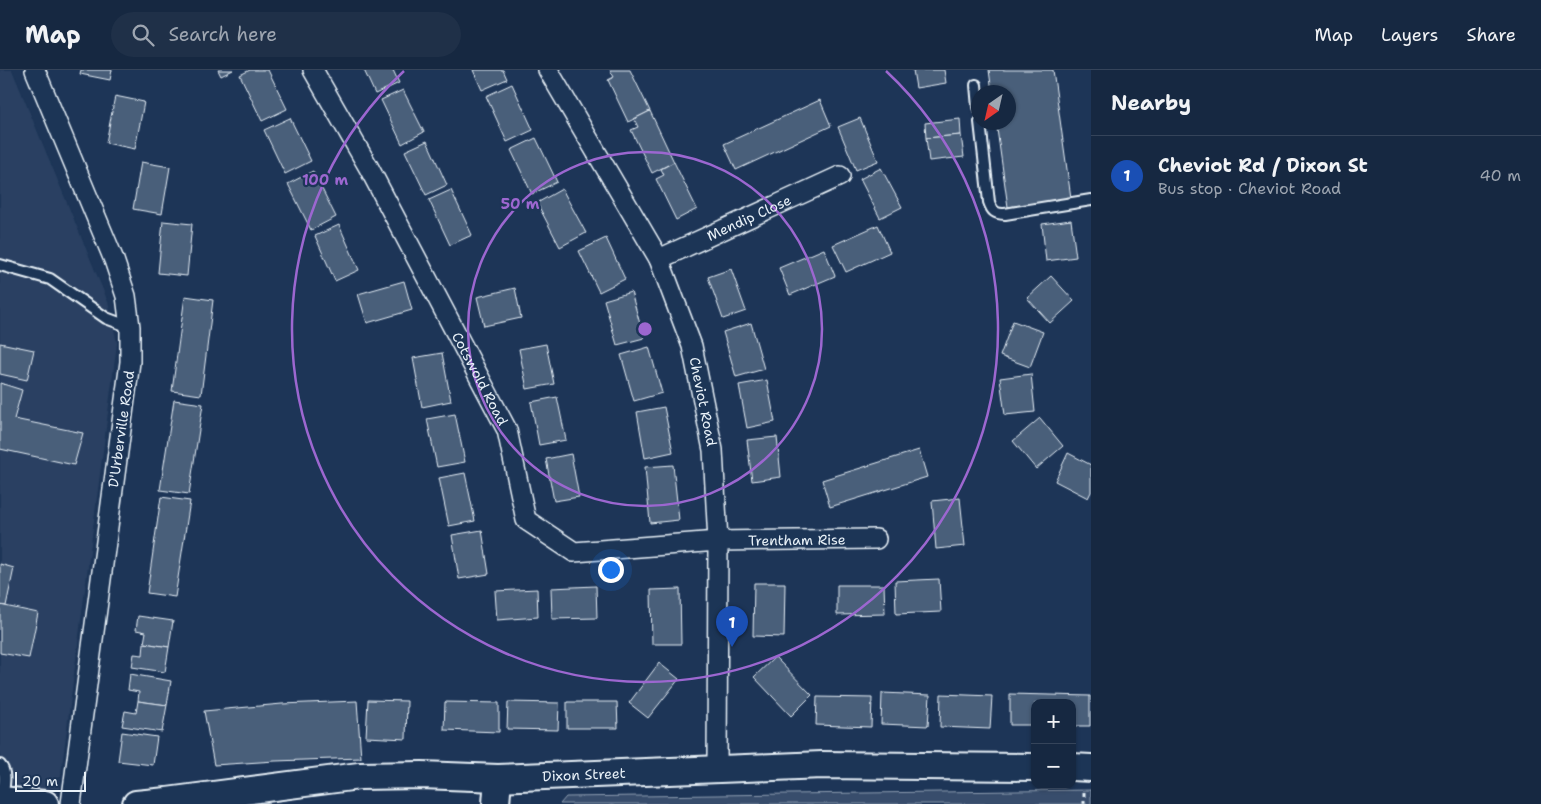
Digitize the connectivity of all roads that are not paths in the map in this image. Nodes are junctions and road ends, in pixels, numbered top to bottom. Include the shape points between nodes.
1 (35, 70) edge
2 (314, 70) edge
3 (548, 70) edge
4 (981, 130) edge
5 (840, 176) dead end
6 (1091, 200) edge
7 (659, 259) junction
8 (0, 265) edge
9 (130, 327) junction
10 (876, 539) dead end
11 (718, 541) junction
12 (0, 765) edge
13 (1031, 767) edge
14 (1076, 767) edge
15 (718, 768) junction
16 (1091, 768) edge
17 (498, 778) junction
18 (1, 800) edge
19 (45, 804) edge
20 (71, 804) edge
21 (136, 804) edge
22 (496, 804) edge

1 - 9 street, D'Urberville Road via 114,260 126,296
2 - 11 street, Cotswold Road via 507,430 526,520 574,552
3 - 7 street, Cheviot Road
4 - 6 lane via 989,202 998,214
5 - 7 street, Mendip Close
7 - 11 street, Cheviot Road via 692,346 713,450
8 - 9 lane via 50,279 106,318
9 - 20 street, D'Urberville Road via 130,362
10 - 11 street, Trentham Rise
11 - 15 street, Cheviot Road
12 - 18 lane via 4,773
13 - 15 street, Dixon Street via 822,765
14 - 16 street
15 - 17 street, Dixon Street
17 - 21 street, Dixon Street via 359,776
17 - 22 street
18 - 19 street

